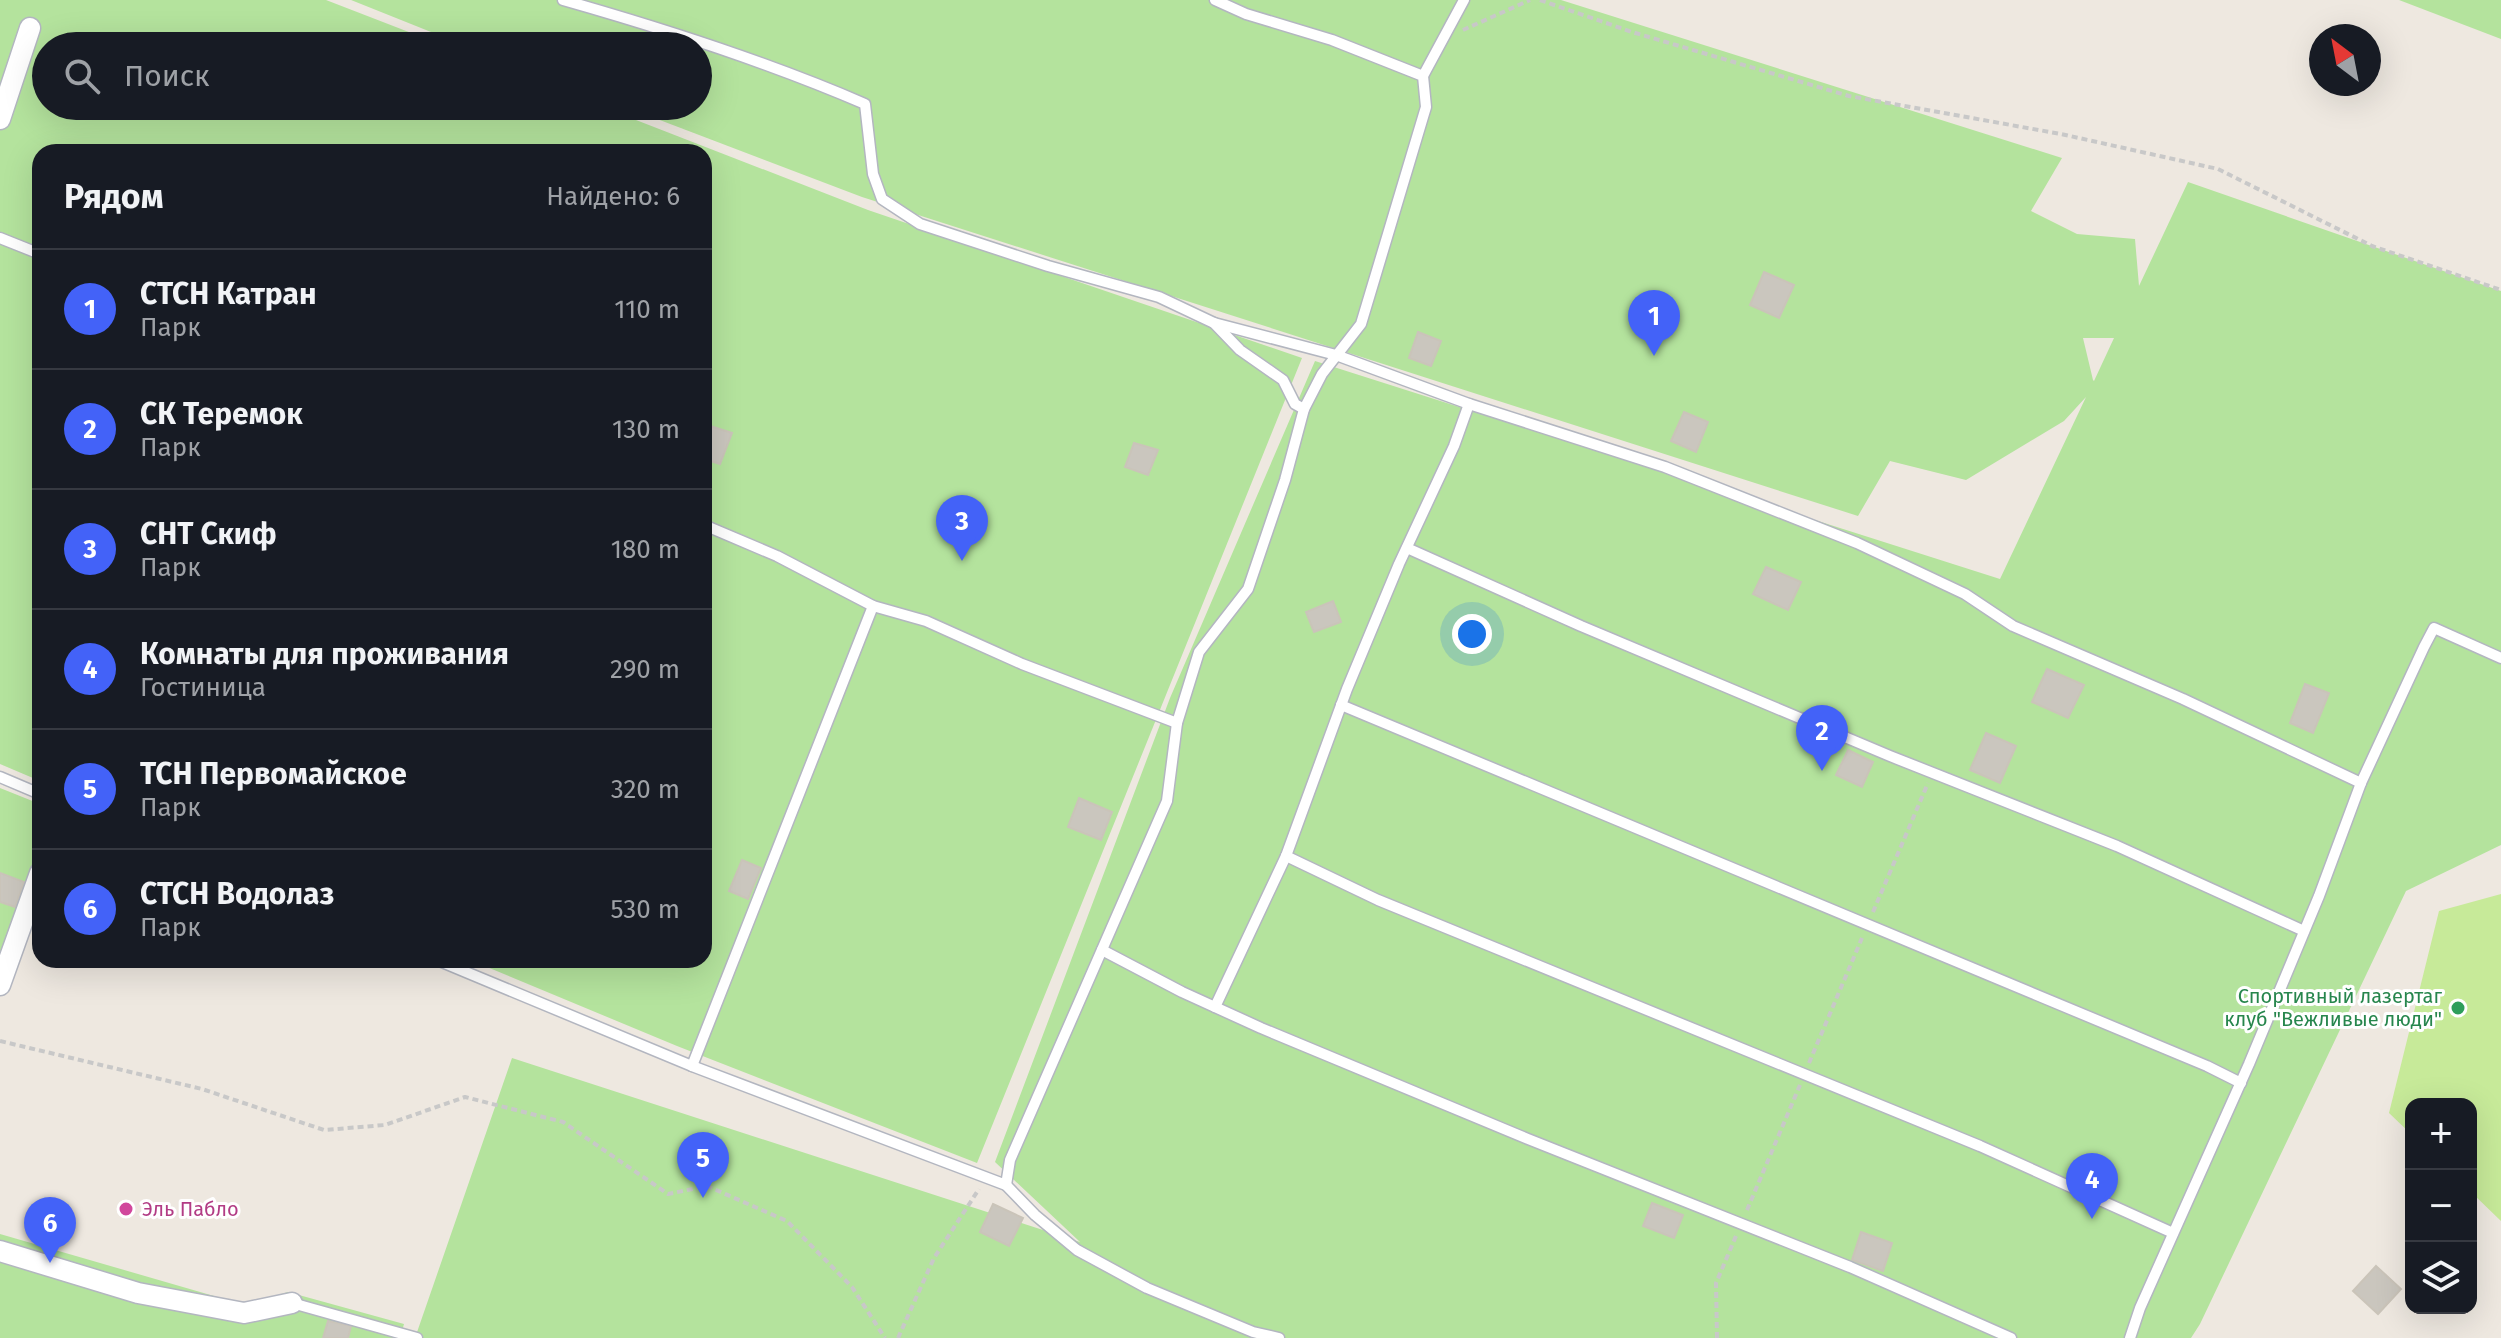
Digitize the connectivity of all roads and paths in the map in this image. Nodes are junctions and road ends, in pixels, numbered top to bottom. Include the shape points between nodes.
1 (563, 0) edge
2 (1215, 0) edge
3 (1464, 0) edge
4 (1530, 0) edge
5 (1540, 0) edge
6 (30, 28) dead end
7 (667, 32) edge
8 (1443, 39) junction
9 (712, 47) edge
10 (1423, 76) junction
11 (0, 119) edge
12 (0, 238) edge
13 (32, 251) edge
14 (2501, 290) edge
15 (1214, 323) junction
16 (1336, 355) junction
17 (1469, 404) junction
18 (1304, 409) junction
19 (712, 528) edge
20 (1407, 548) junction
21 (873, 606) junction
22 (2501, 658) edge
23 (1341, 705) junction
24 (1177, 723) junction
25 (1932, 772) junction
26 (0, 777) edge
27 (2361, 783) junction
28 (32, 791) edge
29 (1286, 856) junction
30 (32, 895) edge
31 (1870, 918) dead end
32 (2304, 931) junction
33 (1864, 933) dead end
34 (1102, 950) junction
35 (456, 968) edge
36 (0, 985) edge
37 (1215, 1007) junction
38 (0, 1041) edge
39 (1809, 1064) dead end
40 (692, 1066) junction
41 (1802, 1079) dead end
42 (2241, 1083) junction
43 (987, 1177) junction
44 (1006, 1185) junction
45 (1747, 1210) dead end
46 (1741, 1225) dead end
47 (2173, 1233) junction
48 (0, 1251) edge
49 (292, 1303) joint
50 (417, 1338) edge
51 (885, 1338) edge
52 (898, 1338) edge
53 (1279, 1338) edge
54 (1717, 1338) edge
55 (2011, 1338) edge
56 (2130, 1338) edge

1 - 7 lane
2 - 10 lane
3 - 8 lane
4 - 8 path
5 - 14 path via 1849,96 2218,169 2372,246
6 - 11 street
8 - 10 lane
9 - 15 lane via 865,104 873,174 882,199 920,224 1159,297
10 - 16 lane via 1426,107 1361,324
12 - 13 lane
15 - 16 lane
15 - 18 lane via 1240,350 1283,380 1295,404
16 - 17 lane
16 - 18 lane
17 - 20 lane
17 - 27 lane via 1665,467 1857,543 1965,594 2013,626
18 - 24 lane via 1248,589 1199,652
19 - 21 lane
20 - 23 lane
20 - 25 lane
21 - 24 lane via 926,621
21 - 40 lane
22 - 27 lane via 2434,628
23 - 29 lane
23 - 42 lane
24 - 34 lane via 1167,801
25 - 31 path
25 - 32 lane via 2117,846
26 - 28 lane
27 - 32 lane
29 - 37 lane
29 - 47 lane via 1378,900 1980,1146
30 - 36 street
32 - 42 lane
33 - 39 path
34 - 37 lane
34 - 44 lane via 1010,1160
35 - 40 lane
37 - 55 lane
38 - 51 path via 202,1089 324,1130 385,1125 465,1097 563,1122 668,1194 707,1186 787,1221 852,1287
40 - 43 lane
41 - 45 path
42 - 47 lane
43 - 44 lane
43 - 52 path via 934,1258
44 - 53 lane via 1077,1250 1147,1288
46 - 54 path via 1716,1283
47 - 56 lane
48 - 49 street via 138,1293 244,1313
49 - 50 lane

